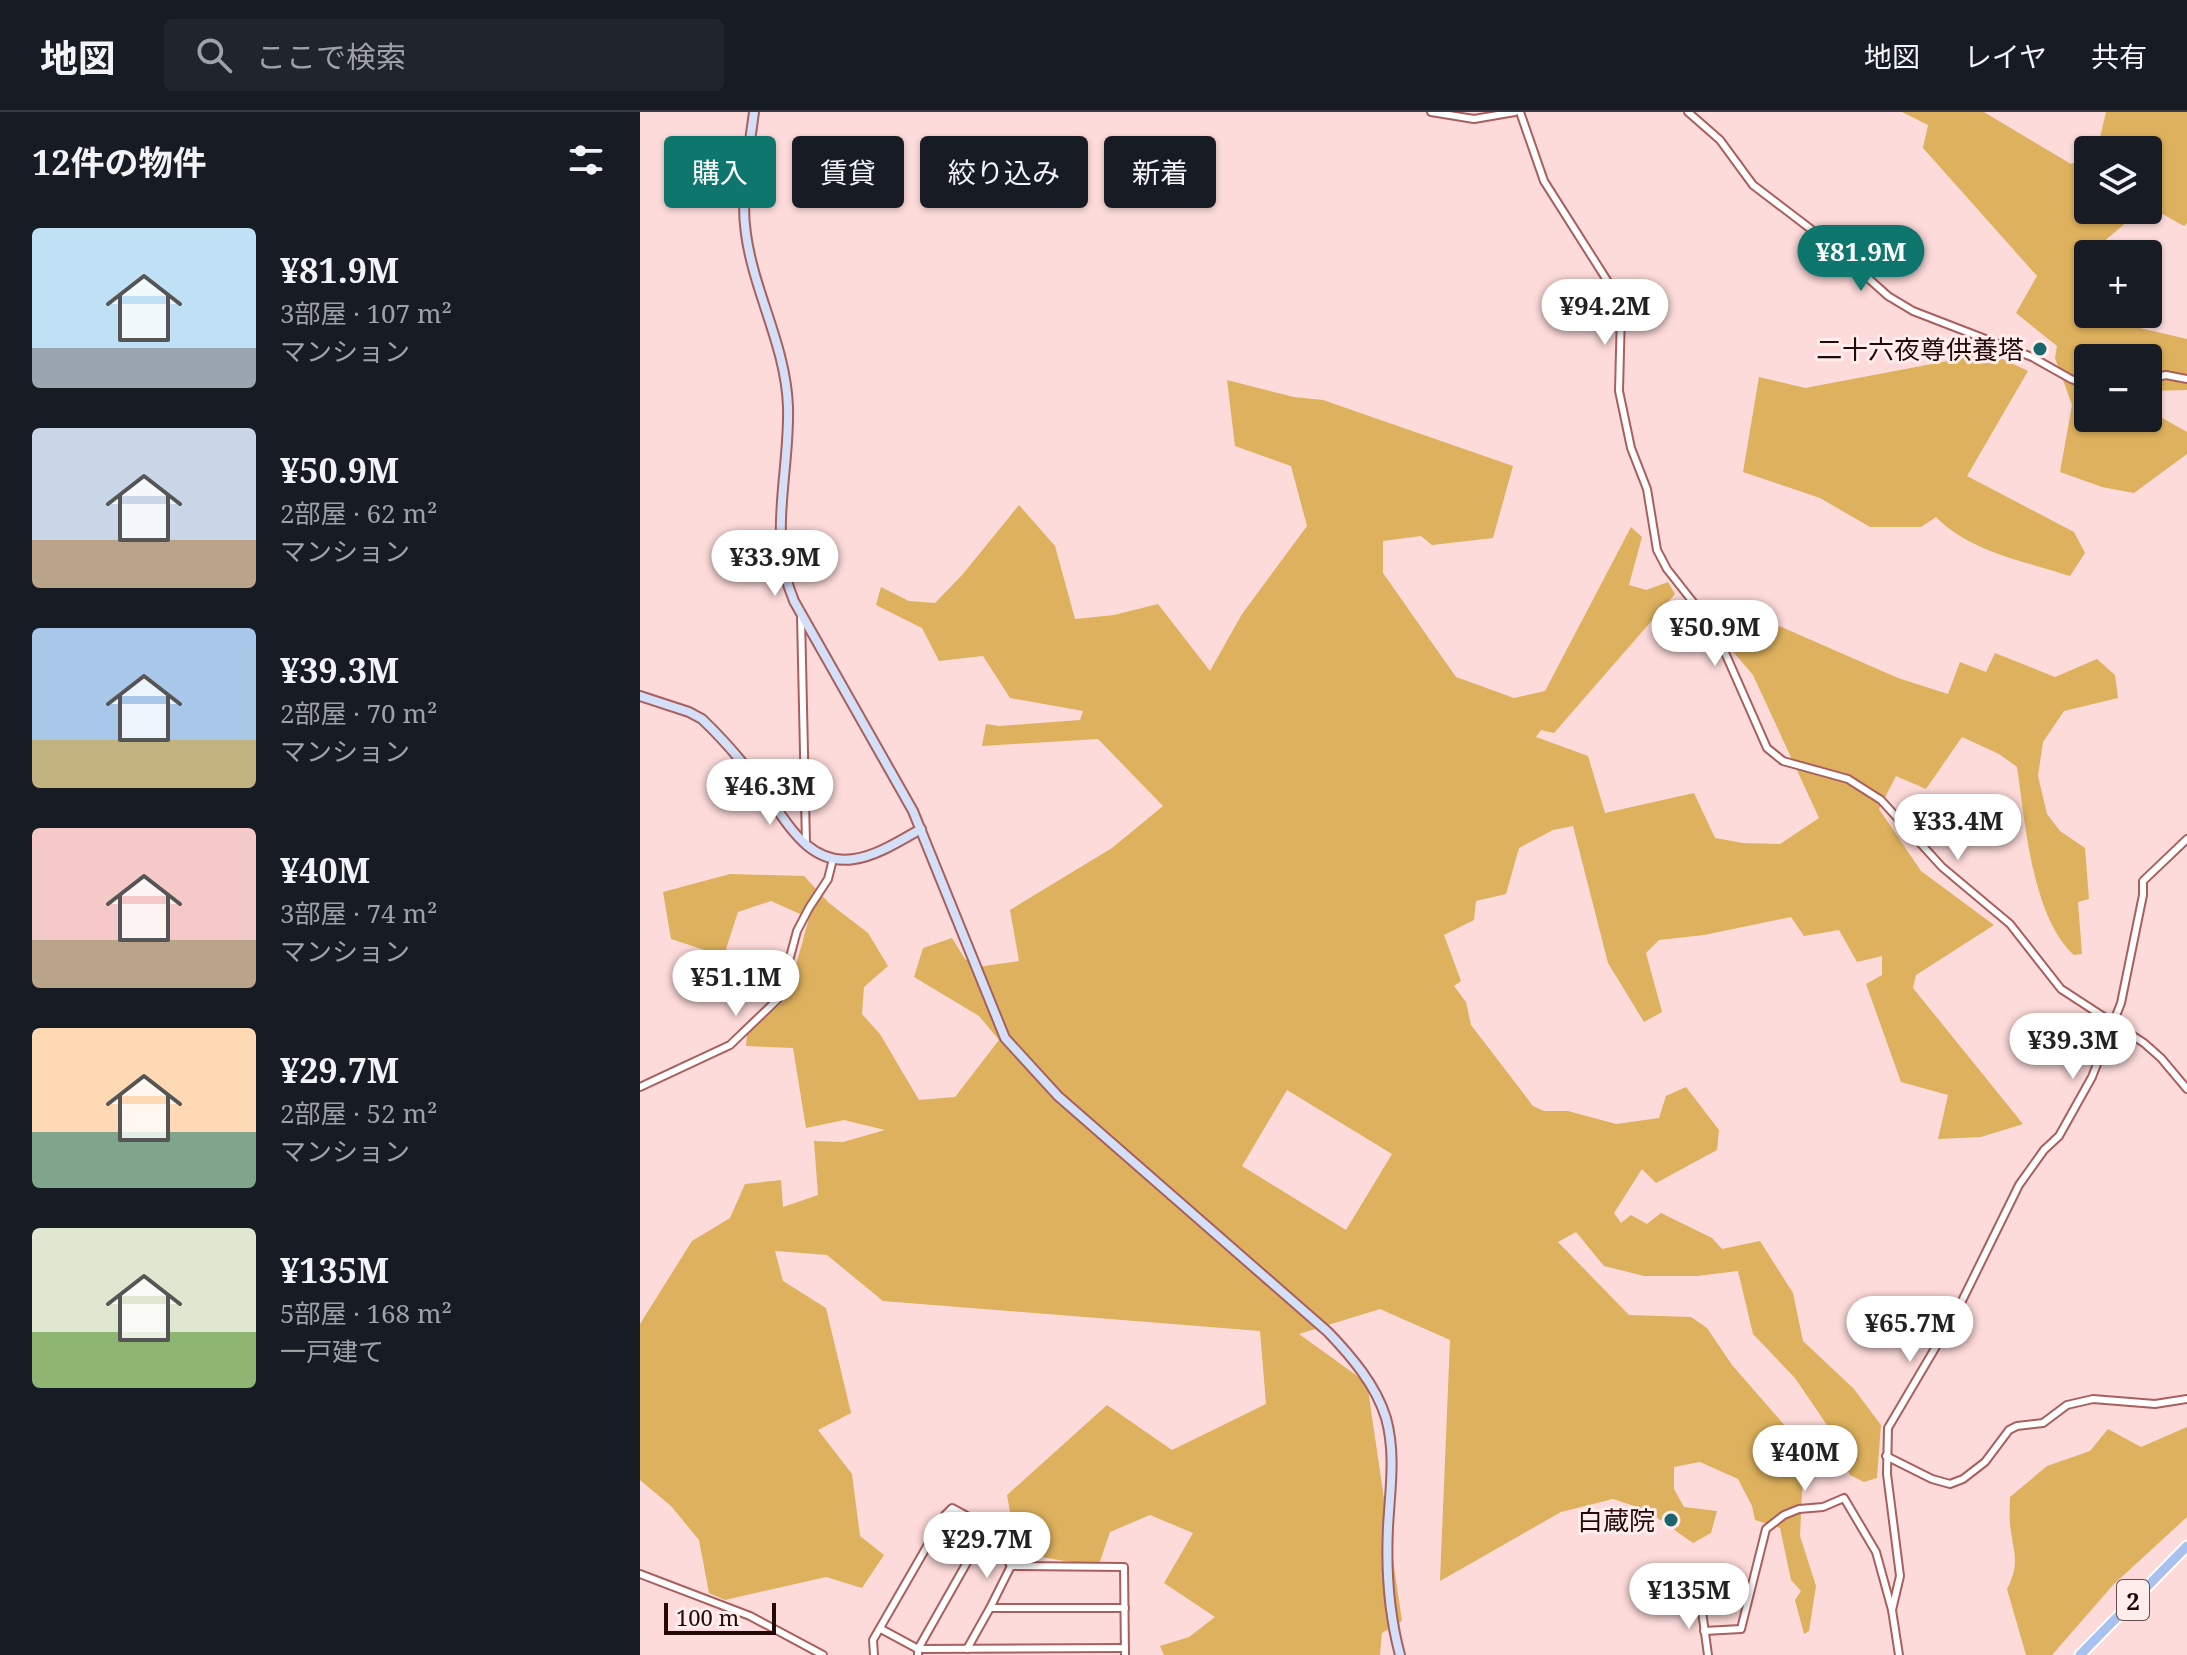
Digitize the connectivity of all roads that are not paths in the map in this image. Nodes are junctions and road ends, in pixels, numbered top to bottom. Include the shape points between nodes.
1 (754, 112) edge
2 (1431, 112) edge
3 (1517, 112) edge
4 (1688, 112) edge
5 (2162, 376) edge
6 (2187, 379) edge
7 (2074, 380) edge
8 (801, 613) junction
9 (640, 696) edge
10 (921, 829) junction
11 (2187, 839) edge
12 (806, 844) junction
13 (833, 859) junction
14 (2114, 1022) junction
15 (640, 1087) edge
16 (2187, 1089) edge
17 (2187, 1399) edge
18 (1886, 1456) junction
19 (987, 1527) junction
20 (2187, 1546) edge
21 (1011, 1566) junction
22 (640, 1574) edge
23 (1645, 1581) dead end
24 (1707, 1584) dead end
25 (1701, 1604) junction
26 (990, 1608) junction
27 (1125, 1608) junction
28 (1892, 1610) junction
29 (881, 1629) junction
30 (1704, 1631) junction
31 (967, 1649) junction
32 (918, 1652) edge
33 (1048, 1652) edge
34 (1125, 1652) edge
35 (823, 1655) edge
36 (874, 1655) edge
37 (1400, 1655) edge
38 (1708, 1655) edge
39 (1899, 1655) edge
40 (2080, 1655) edge

1 - 8 street via 744,197 746,235 784,365 788,407 780,553 786,583
2 - 3 street via 1474,119
3 - 14 street via 1544,181 1610,285 1621,312 1619,391 1631,448 1647,489 1657,550 1715,630 1767,748 1790,764 1848,779 1881,800 1949,874 2010,924 2061,989
4 - 7 street via 1720,140 1753,185 1888,296
5 - 6 street
8 - 10 street
8 - 12 street
9 - 12 street via 702,719
10 - 13 street via 869,855
10 - 37 street via 1005,1038 1058,1096 1328,1332 1379,1400 1393,1457 1388,1574
11 - 14 street via 2143,881
12 - 13 street
13 - 15 street via 828,879 797,931 779,998 730,1045
14 - 16 street via 2151,1048
14 - 18 street via 2074,1110 2019,1185 1957,1311 1890,1423
17 - 18 street via 2155,1404 2093,1399 2067,1405 2043,1423 2009,1430 1985,1462 1950,1484
18 - 28 street via 1900,1576
19 - 21 street
19 - 29 street via 952,1508
19 - 32 street
20 - 40 main road, 2
21 - 26 street
21 - 27 street via 1124,1567
22 - 35 street via 750,1616
23 - 25 street
24 - 25 street
25 - 30 street
26 - 27 street
26 - 31 street
27 - 34 street
28 - 30 street via 1876,1552 1844,1498 1799,1509 1766,1529 1741,1629
28 - 39 street
29 - 32 street
29 - 36 street via 873,1640
30 - 38 street
31 - 32 street
31 - 33 street
33 - 34 street

